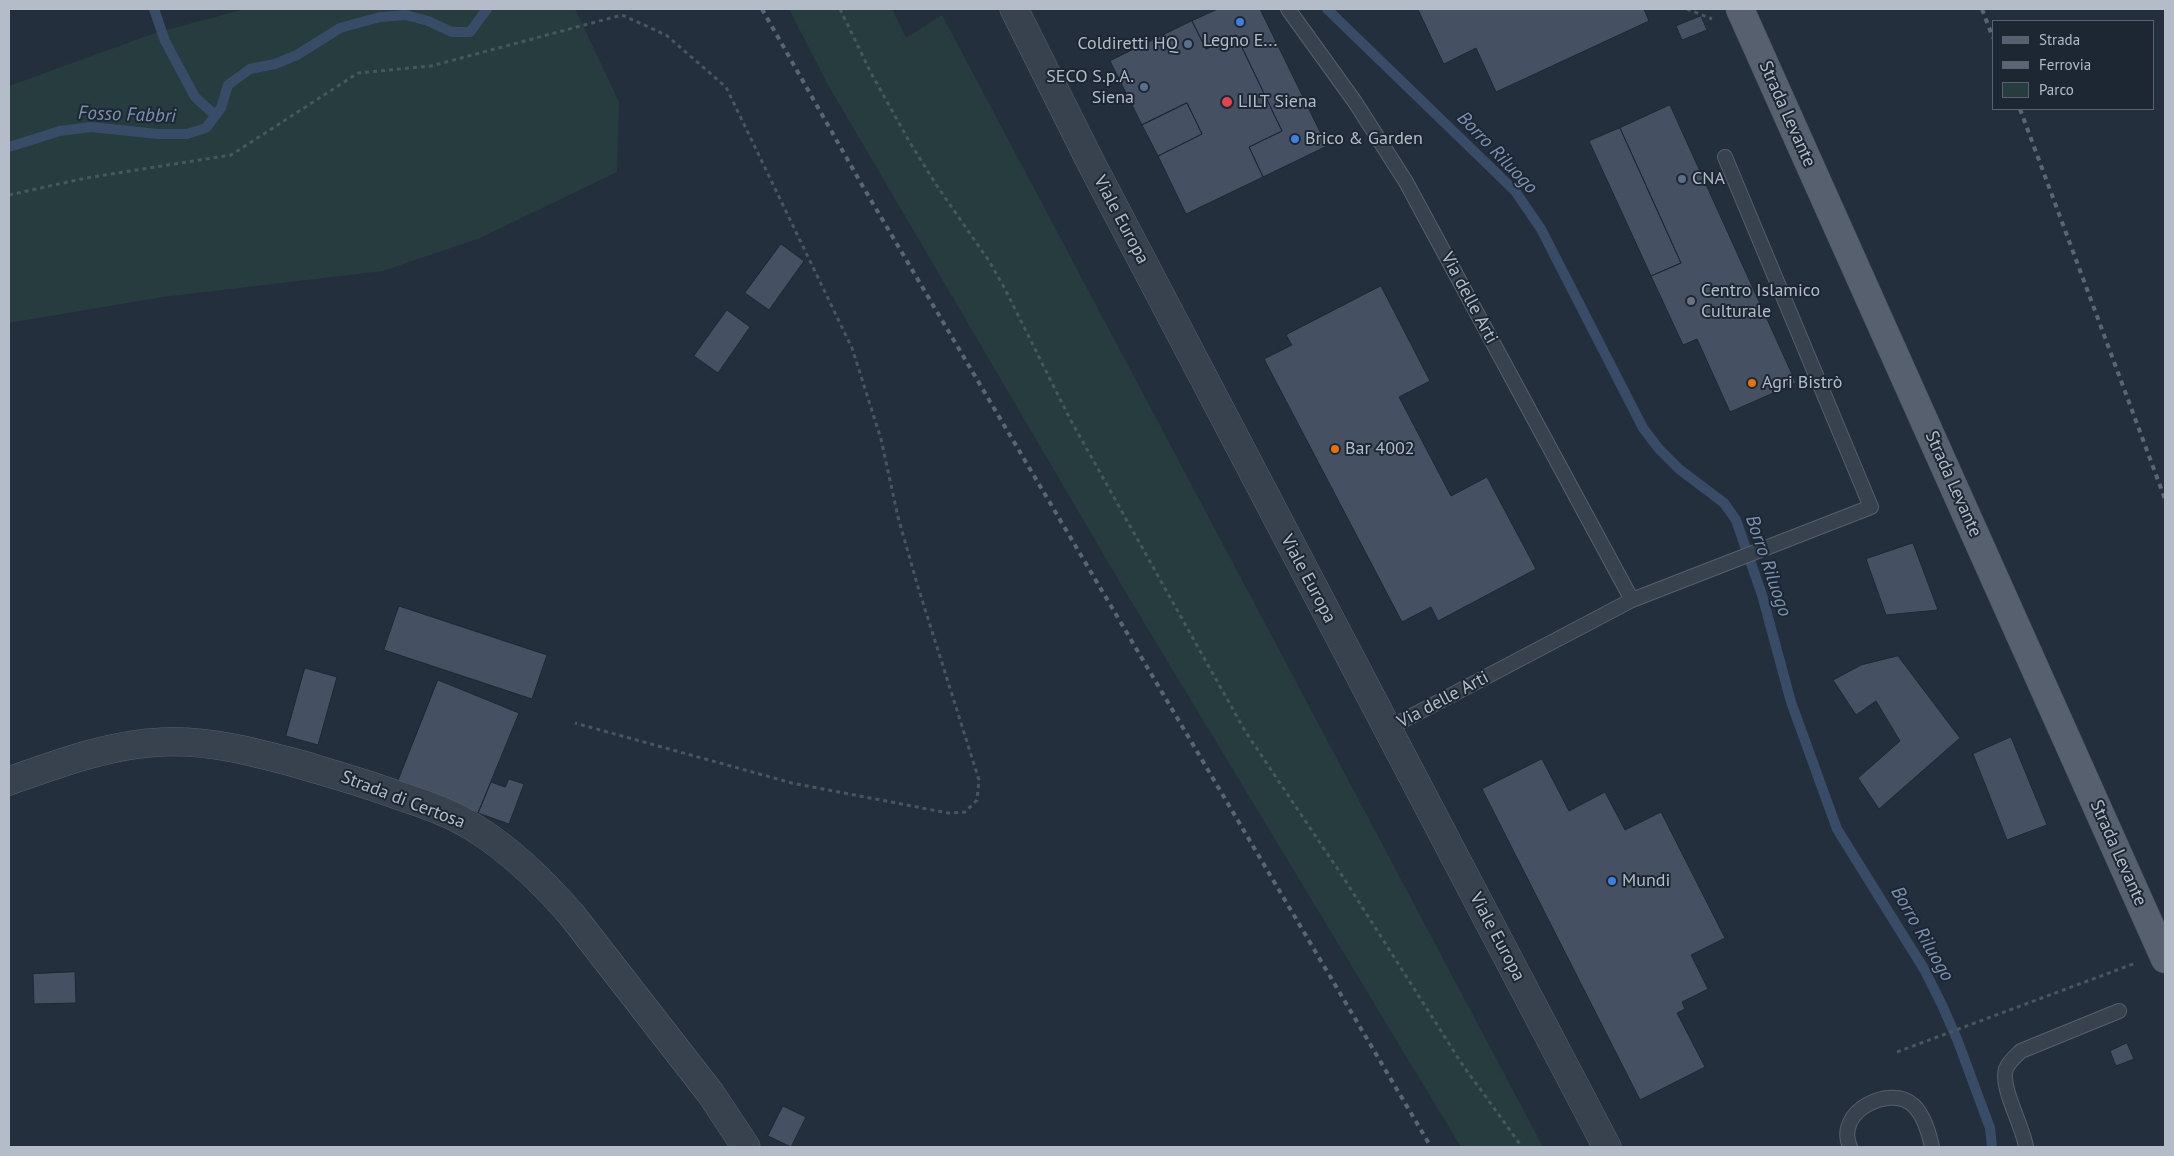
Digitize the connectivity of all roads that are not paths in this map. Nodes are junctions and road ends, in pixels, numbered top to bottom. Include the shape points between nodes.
1 (1014, 9) edge
2 (1288, 9) edge
3 (1729, 15) edge
4 (1725, 157) dead end
5 (1632, 600) junction
6 (1387, 729) junction
7 (9, 781) edge
8 (2165, 959) edge
9 (2119, 1011) dead end
10 (746, 1147) edge
11 (1606, 1147) edge
12 (1850, 1147) edge
13 (1932, 1147) edge
14 (2026, 1147) edge

1 - 6 street, Viale Europa
2 - 5 lane, Via delle Arti via 1355,102 1406,182
3 - 8 main road, Strada Levante
4 - 5 lane, Via delle Arti via 1872,507
5 - 6 lane, Via delle Arti
6 - 11 street, Viale Europa
7 - 10 street, Strada di Certosa via 113,750 161,742 204,743 246,750 348,778 453,816 492,839 549,889 711,1094
9 - 14 lane via 2022,1051 2012,1059 2006,1069 2005,1081
12 - 13 lane via 1847,1129 1855,1114 1862,1108 1896,1098 1918,1110

